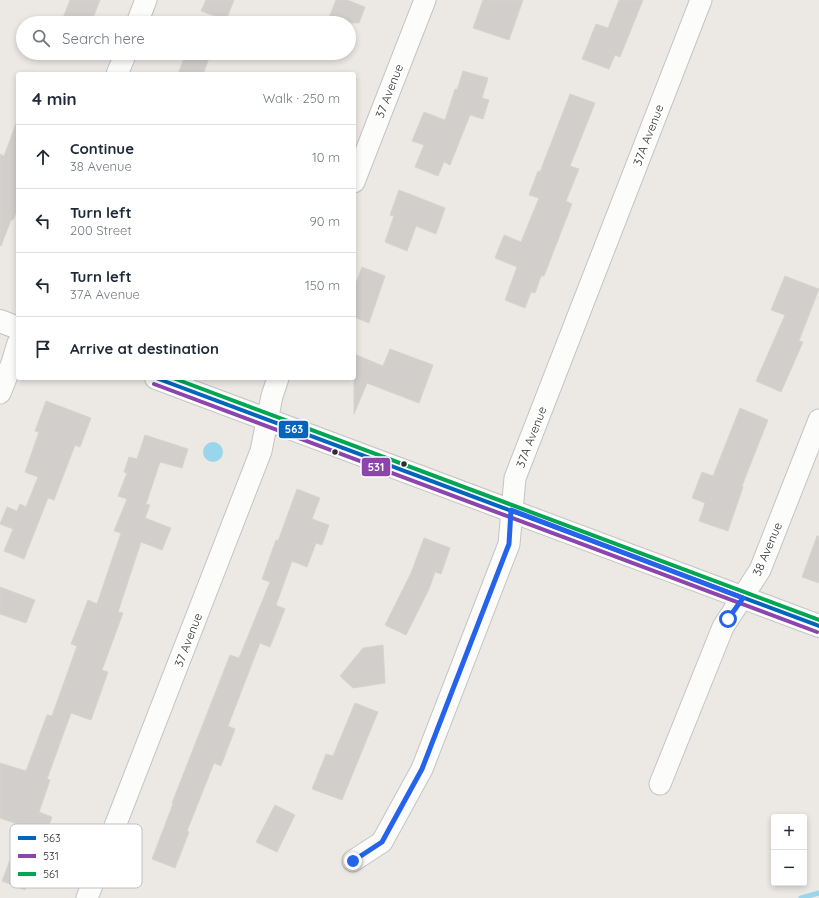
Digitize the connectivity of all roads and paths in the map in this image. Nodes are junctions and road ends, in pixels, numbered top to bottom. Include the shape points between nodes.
1 (146, 0) edge
2 (425, 0) edge
3 (701, 0) edge
4 (140, 16) edge
5 (123, 60) edge
6 (119, 72) edge
7 (356, 177) edge
8 (0, 321) edge
9 (16, 327) edge
10 (16, 350) edge
11 (161, 380) edge
12 (277, 380) edge
13 (0, 394) edge
14 (267, 419) junction
15 (819, 420) edge
16 (511, 510) junction
17 (743, 598) junction
18 (819, 626) edge
19 (660, 784) dead end
20 (116, 824) edge
21 (353, 861) dead end
22 (91, 888) edge
23 (87, 898) edge

1 - 4 street
2 - 7 street, 37 Avenue
3 - 16 street, 37A Avenue via 515,478
5 - 6 street
8 - 9 main road
10 - 13 street
11 - 14 main road
12 - 14 street, 37 Avenue
14 - 16 main road
14 - 20 street, 37 Avenue via 261,451
15 - 17 street, 38 Avenue via 760,570
16 - 17 main road
16 - 21 street, 37A Avenue via 509,544 422,769 382,842
17 - 18 main road
17 - 19 street, 38 Avenue via 723,627
22 - 23 street, 37 Avenue

